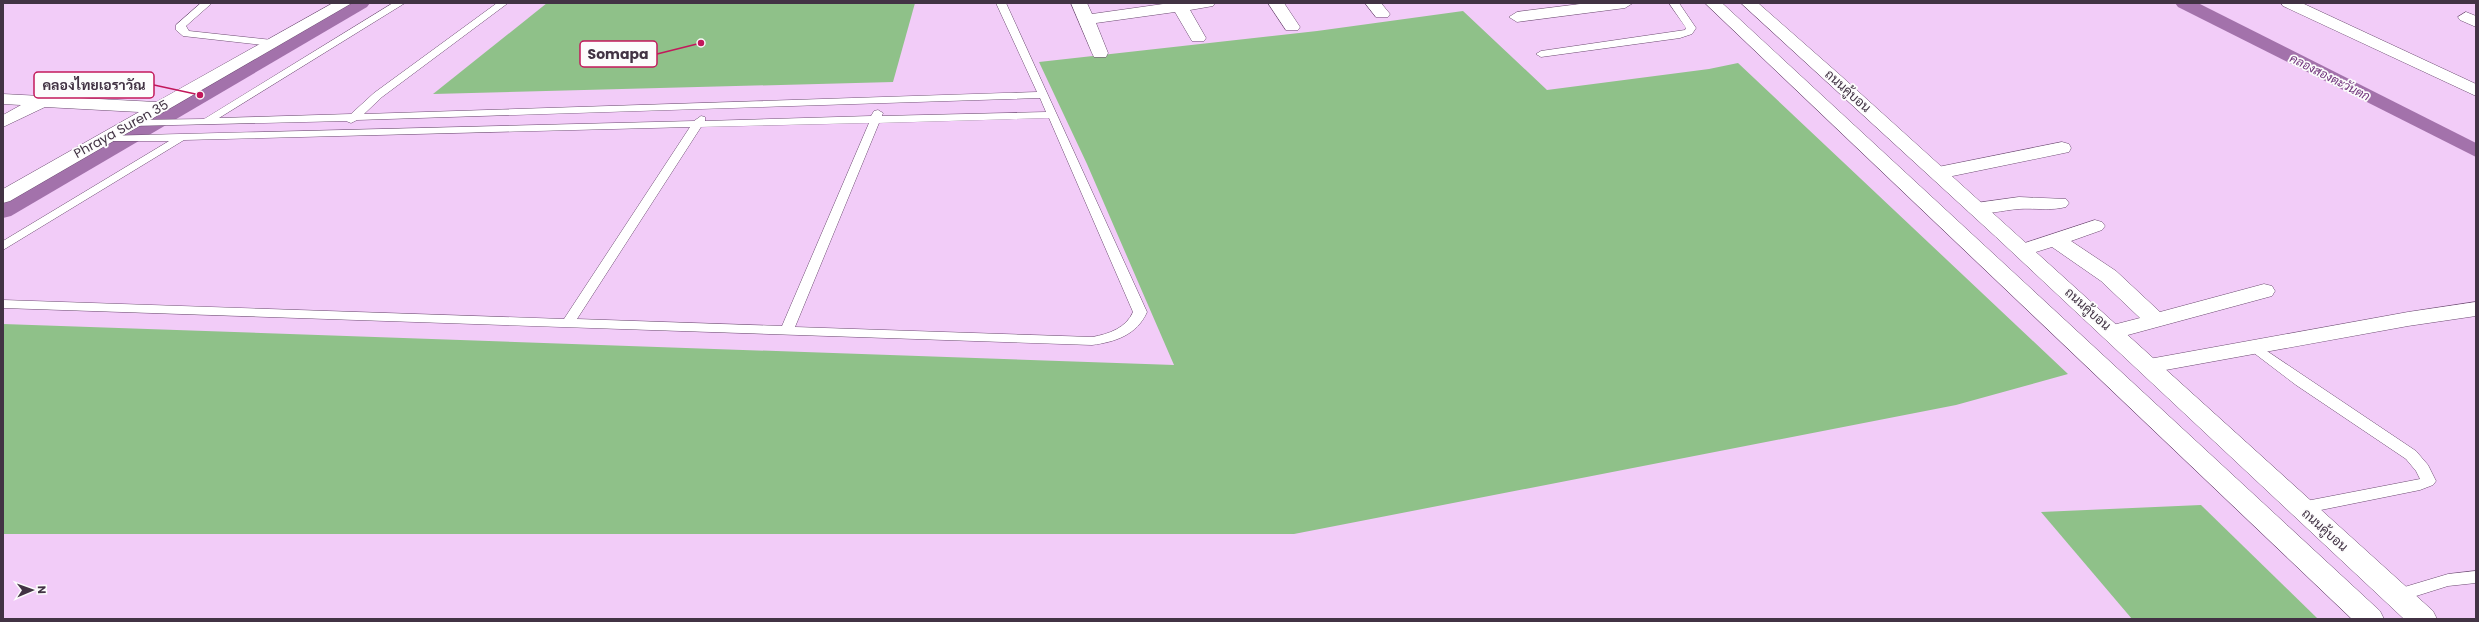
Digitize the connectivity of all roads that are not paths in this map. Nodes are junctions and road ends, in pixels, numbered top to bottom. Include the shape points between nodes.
1 (207, 3) edge
2 (344, 3) edge
3 (400, 3) edge
4 (502, 3) edge
5 (1000, 3) edge
6 (1079, 3) edge
7 (1207, 3) edge
8 (1276, 3) edge
9 (1625, 3) edge
10 (1674, 3) edge
11 (1713, 3) edge
12 (1749, 3) edge
13 (2289, 3) edge
14 (1179, 5) edge
15 (1517, 17) dead end
16 (1086, 20) junction
17 (1292, 27) dead end
18 (1198, 38) dead end
19 (272, 44) junction
20 (1100, 53) dead end
21 (1542, 54) dead end
22 (2474, 89) edge
23 (1044, 95) junction
24 (956, 98) junction
25 (3, 99) edge
26 (882, 100) junction
27 (41, 102) junction
28 (710, 106) junction
29 (159, 108) junction
30 (1053, 115) junction
31 (353, 118) junction
32 (952, 118) junction
33 (875, 120) junction
34 (3, 122) edge
35 (205, 122) junction
36 (132, 123) junction
37 (698, 125) junction
38 (340, 134) junction
39 (179, 138) junction
40 (103, 139) junction
41 (2062, 148) dead end
42 (1938, 173) junction
43 (3, 197) edge
44 (2059, 203) dead end
45 (1976, 208) junction
46 (2095, 226) dead end
47 (2055, 240) junction
48 (3, 246) edge
49 (2023, 250) junction
50 (2264, 291) dead end
51 (3, 304) edge
52 (2476, 309) edge
53 (2156, 321) junction
54 (567, 324) junction
55 (787, 331) junction
56 (2113, 332) junction
57 (2255, 347) junction
58 (2149, 366) junction
59 (2244, 499) junction
60 (2292, 500) junction
61 (2476, 577) edge
62 (2397, 596) junction
63 (2370, 619) edge
64 (2423, 619) edge

1 - 19 lane via 181,25 181,30 186,34
2 - 19 street, Phraya Suren 35
3 - 35 lane
4 - 31 lane via 378,95
5 - 23 lane
6 - 16 street
7 - 14 street
8 - 17 street
9 - 15 street
10 - 21 lane via 1689,23 1689,32
11 - 59 street, ถนนคู้บอน
12 - 42 street, ถนนคู้บอน
13 - 22 street
14 - 16 street
14 - 18 street
16 - 20 street
19 - 29 street, Phraya Suren 35
23 - 24 lane
23 - 30 lane
24 - 26 lane
24 - 32 lane
25 - 27 street
26 - 28 lane
26 - 33 lane
27 - 29 street
27 - 34 street
28 - 31 lane
28 - 37 lane
29 - 36 street, Phraya Suren 35
30 - 32 lane
30 - 55 lane via 1140,312 1129,327 1114,335 1092,341
31 - 35 lane
31 - 38 lane
32 - 33 lane
33 - 37 lane
33 - 55 lane
35 - 36 lane
35 - 39 lane
36 - 40 street, Phraya Suren 35
37 - 38 lane
37 - 54 lane
38 - 39 lane
39 - 40 lane
39 - 48 lane
40 - 43 street, Phraya Suren 35
41 - 42 street
42 - 45 street, ถนนคู้บอน
44 - 45 street via 2019,203
45 - 49 street, ถนนคู้บอน
46 - 47 street
47 - 49 street
47 - 53 street via 2082,254 2108,274
49 - 56 street, ถนนคู้บอน
50 - 53 street
51 - 54 lane
52 - 57 street
53 - 56 street
54 - 55 lane
56 - 58 street, ถนนคู้บอน
57 - 58 street
57 - 60 lane via 2301,382 2410,455 2423,469 2428,481 2420,485
58 - 60 street, ถนนคู้บอน
59 - 60 street
59 - 63 street, ถนนคู้บอน
60 - 62 street, ถนนคู้บอน
61 - 62 lane via 2448,580
62 - 64 street, ถนนคู้บอน

